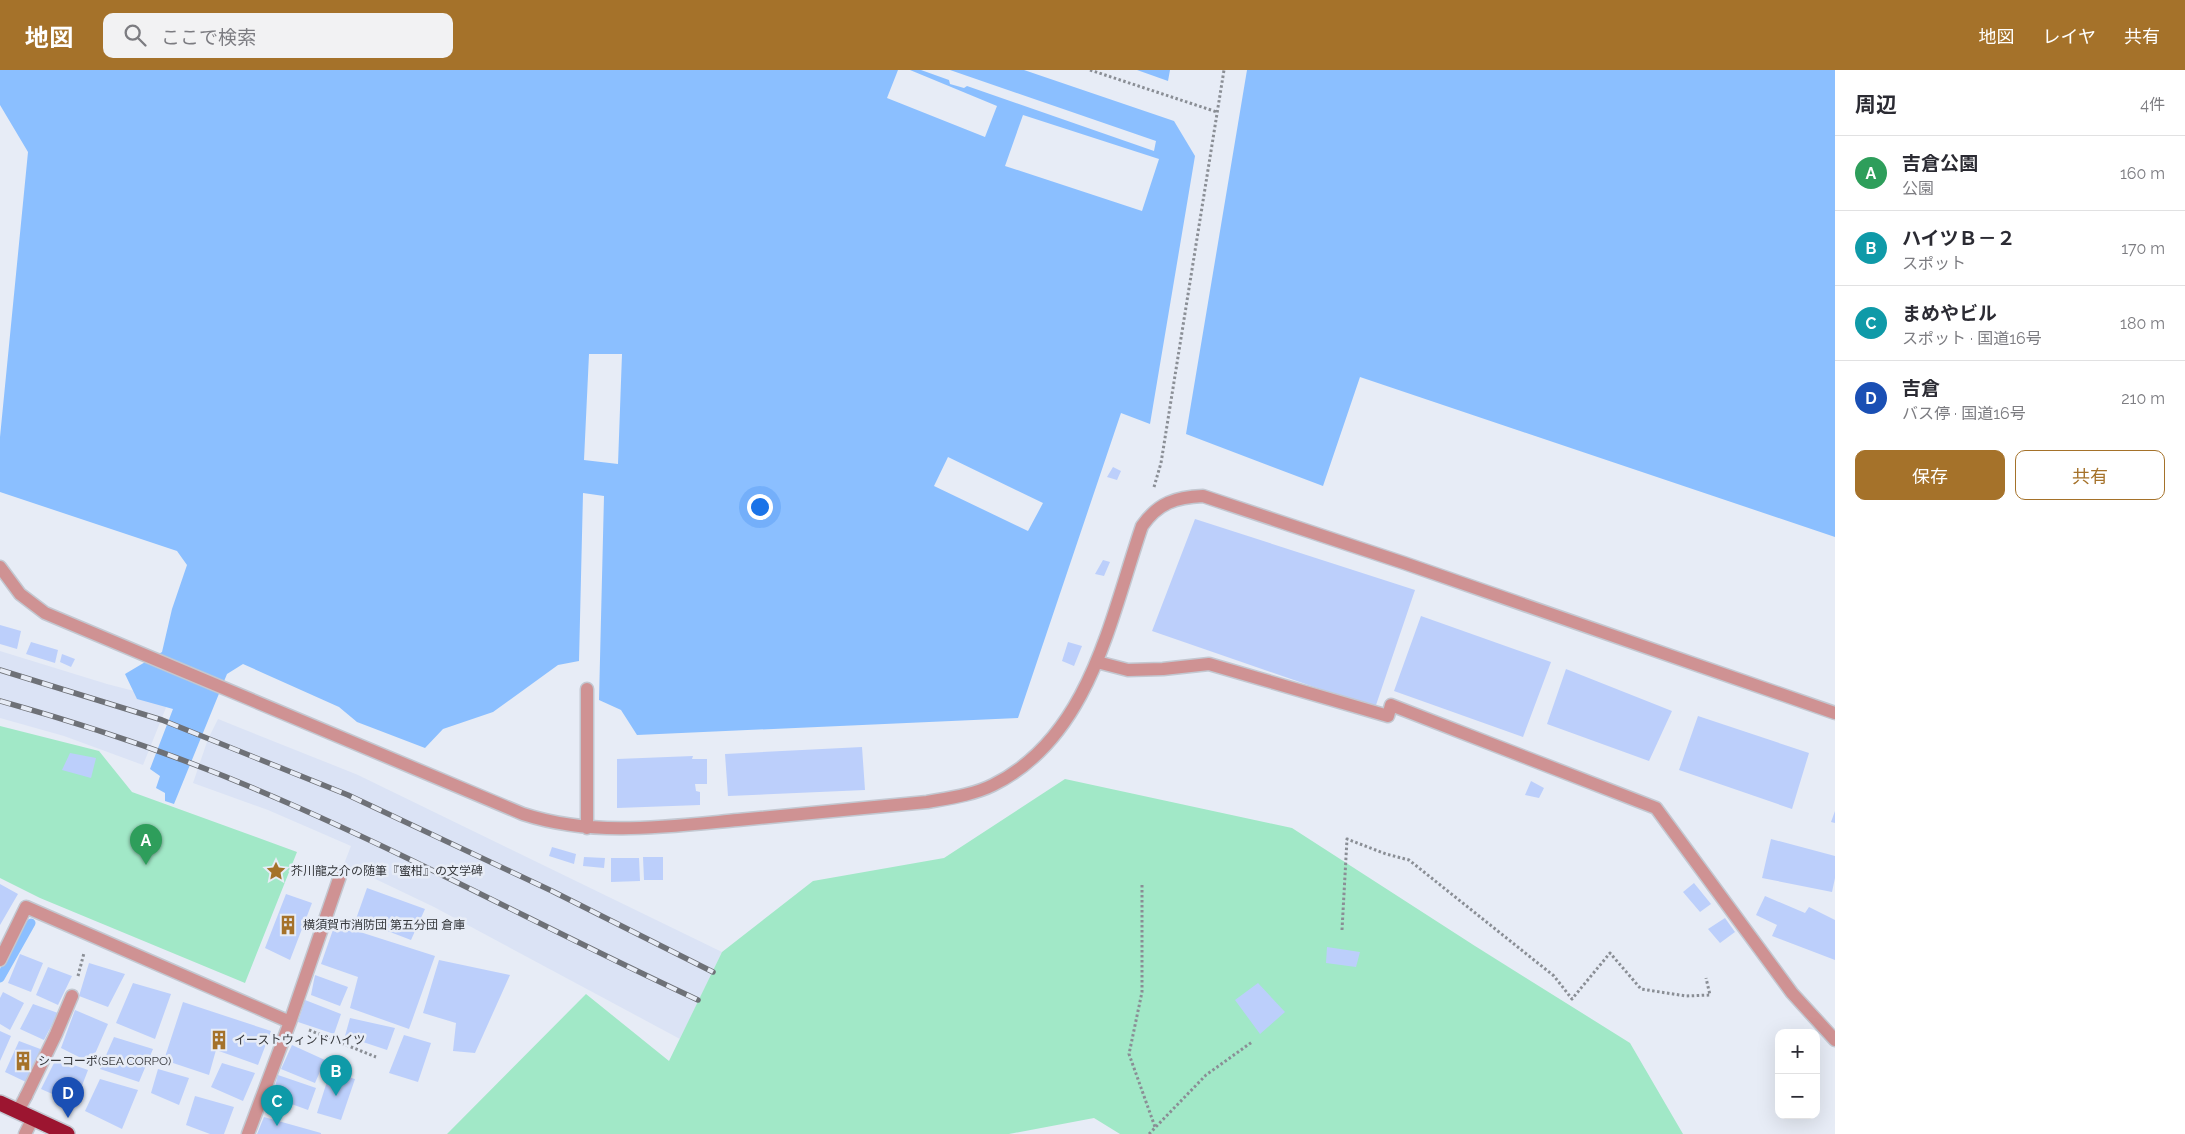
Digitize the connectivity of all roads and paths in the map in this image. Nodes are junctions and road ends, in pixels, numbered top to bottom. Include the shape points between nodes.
1 (1090, 70) edge
2 (1224, 70) edge
3 (1217, 112) junction
4 (1153, 490) dead end
5 (0, 567) edge
6 (1097, 662) junction
7 (587, 689) dead end
8 (1835, 713) edge
9 (587, 828) junction
10 (341, 873) dead end
11 (1142, 885) dead end
12 (1342, 930) dead end
13 (92, 936) junction
14 (0, 960) edge
15 (1706, 978) dead end
16 (72, 996) joint
17 (290, 1022) junction
18 (1835, 1040) edge
19 (1252, 1042) dead end
20 (376, 1057) dead end
21 (0, 1103) edge
22 (18, 1111) junction
23 (33, 1118) junction
24 (1155, 1127) junction
25 (26, 1134) edge
26 (67, 1134) edge
27 (248, 1134) edge
28 (1149, 1134) edge

1 - 3 path
2 - 3 path
3 - 4 path via 1161,462
5 - 9 street via 20,594 45,613 523,814 547,822
6 - 8 street via 1142,526 1156,509 1172,500 1203,496
6 - 9 street via 1074,709 1054,737 1016,771 980,790 927,802 732,821 644,829
6 - 18 street via 1128,670 1209,664 1388,716 1391,705 1656,808 1792,993
7 - 9 street
10 - 17 street
11 - 24 path via 1142,992 1129,1054
12 - 15 path via 1347,839 1410,860 1554,976 1572,999 1610,953 1641,989 1686,996 1710,995
13 - 14 street via 26,907
13 - 16 path via 83,955
13 - 17 street
16 - 22 street
17 - 20 path
17 - 27 street
19 - 24 path via 1206,1075
21 - 22 highway
22 - 23 highway
23 - 25 street
23 - 26 highway
24 - 28 path

